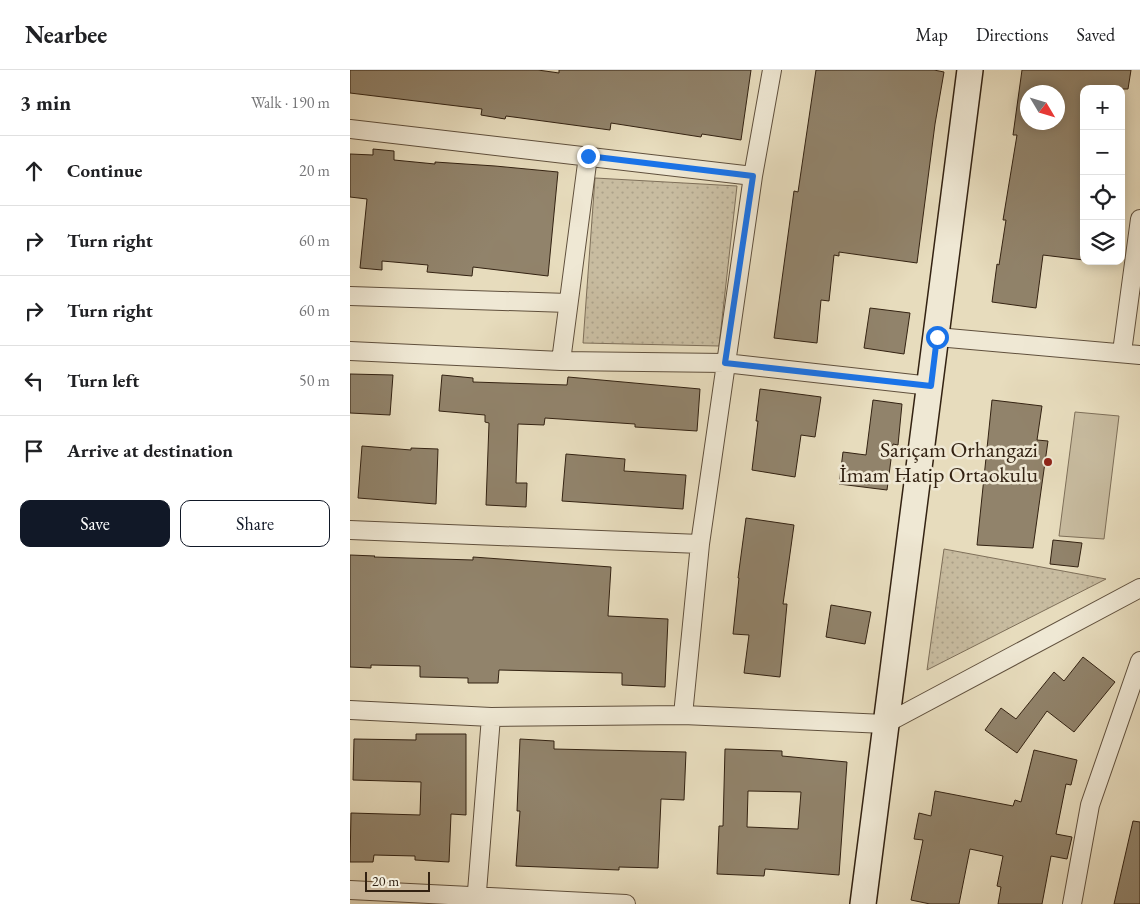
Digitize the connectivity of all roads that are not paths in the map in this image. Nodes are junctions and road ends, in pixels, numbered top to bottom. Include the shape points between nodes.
1 (772, 70) edge
2 (970, 70) edge
3 (350, 129) edge
4 (588, 156) junction
5 (753, 176) junction
6 (1140, 219) edge
7 (350, 296) edge
8 (568, 303) junction
9 (937, 337) junction
10 (350, 351) edge
11 (1122, 352) junction
12 (1140, 355) edge
13 (561, 361) junction
14 (725, 363) junction
15 (931, 386) junction
16 (350, 530) edge
17 (700, 544) junction
18 (1140, 588) edge
19 (1140, 662) edge
20 (350, 710) edge
21 (683, 715) junction
22 (491, 717) junction
23 (885, 724) junction
24 (350, 890) edge
25 (477, 901) edge
26 (626, 904) edge
27 (863, 904) edge
28 (1072, 904) edge

1 - 5 street
2 - 9 main road
3 - 4 street
4 - 5 street
4 - 8 street
5 - 14 street
6 - 11 street
7 - 8 street
8 - 13 street
9 - 11 street
9 - 15 main road
10 - 13 street
11 - 12 street
13 - 14 street
14 - 15 street
14 - 17 street
15 - 23 main road
16 - 17 street
17 - 21 street
18 - 23 street
19 - 28 street via 1090,805
20 - 22 street
21 - 22 street
21 - 23 street
22 - 25 street
23 - 27 main road
24 - 25 street
25 - 26 street

